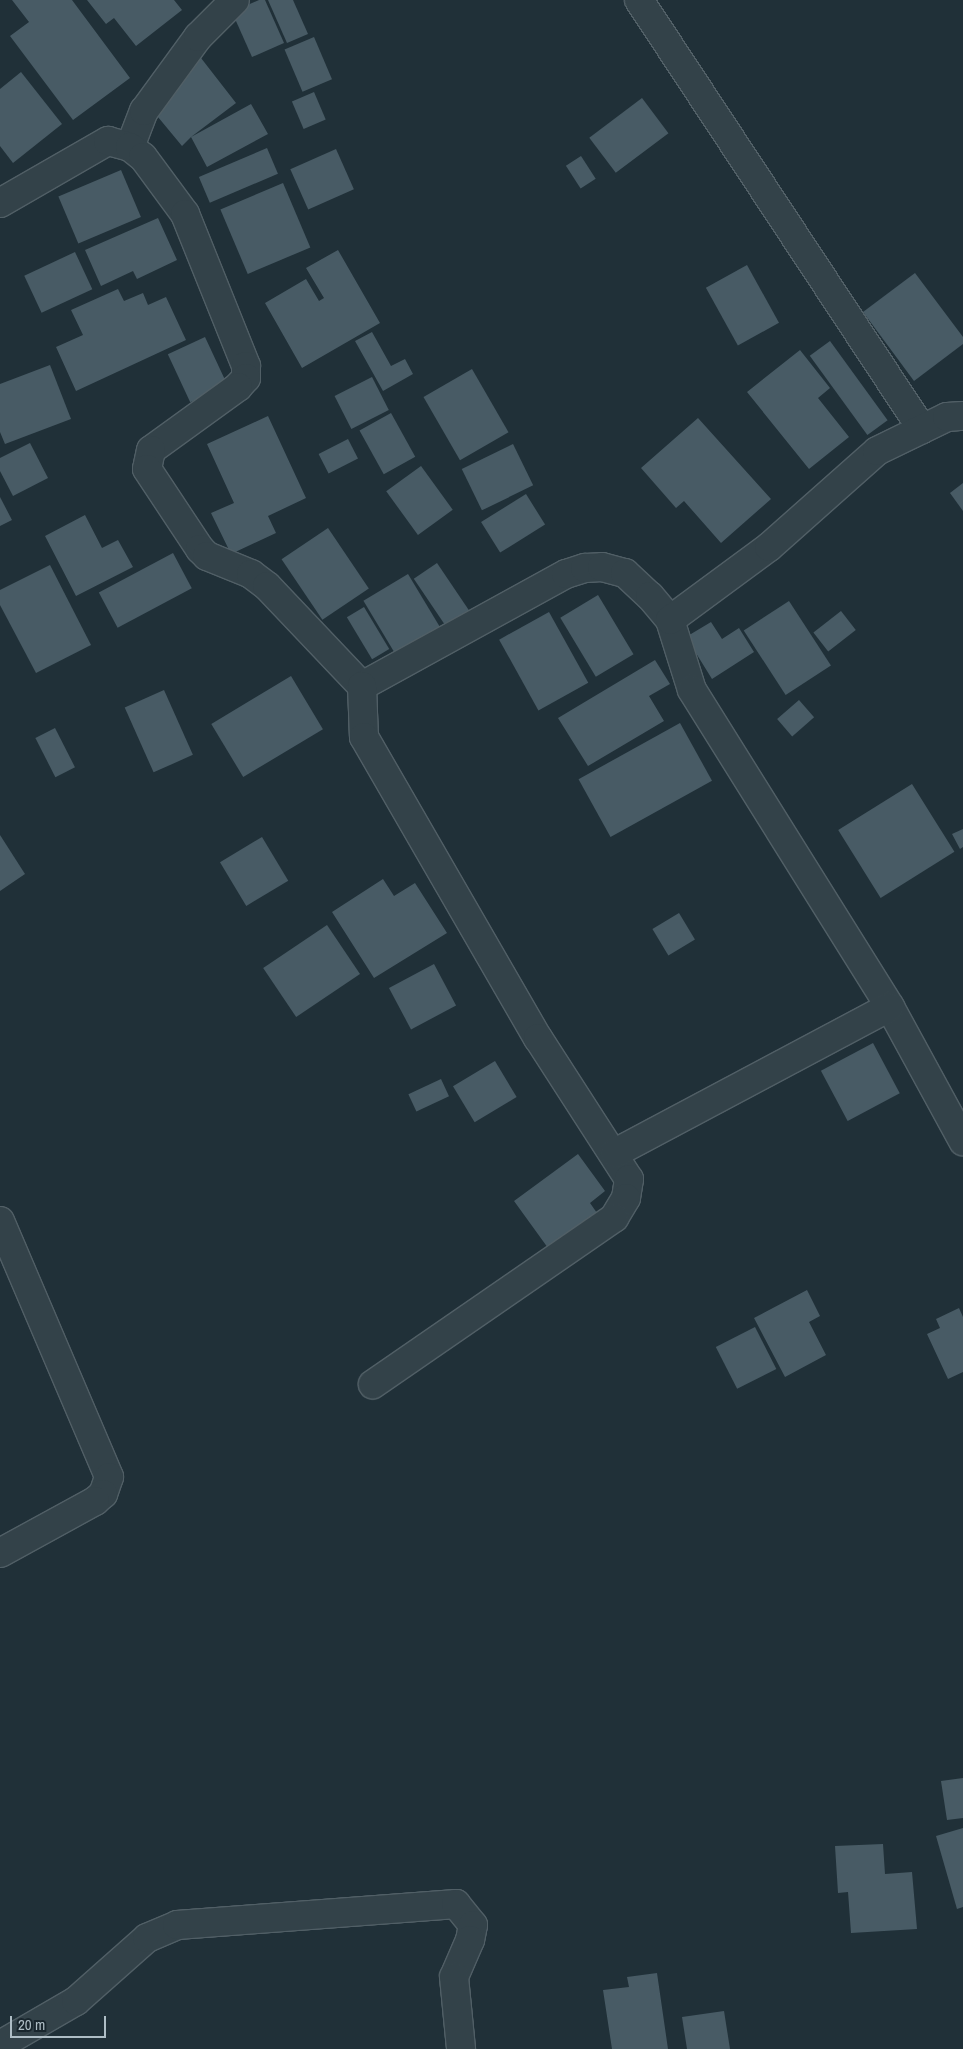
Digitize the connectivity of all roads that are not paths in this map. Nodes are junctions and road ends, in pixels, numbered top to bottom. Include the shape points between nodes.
1 (235, 0) edge
2 (639, 0) edge
3 (130, 147) junction
4 (0, 203) edge
5 (963, 416) edge
6 (922, 429) junction
7 (670, 620) junction
8 (362, 686) junction
9 (890, 1007) junction
10 (963, 1142) edge
11 (615, 1153) junction
12 (0, 1221) edge
13 (373, 1384) dead end
14 (0, 1552) edge
15 (0, 2045) edge
16 (461, 2049) edge

1 - 3 street via 198,37 144,111
2 - 6 street
3 - 4 street via 100,143
3 - 8 street via 185,214 246,366 246,378 238,387 151,450 147,469 200,549 207,556 251,574 267,586
5 - 6 street via 947,417
6 - 7 street via 877,451 769,546
7 - 8 street via 625,573 602,567 585,568 566,574
7 - 9 street via 692,690
8 - 11 street via 364,737 538,1038
9 - 10 street
9 - 11 street
11 - 13 street via 629,1179 626,1198 614,1218
12 - 14 street via 109,1477 103,1494 95,1501
15 - 16 street via 76,2001 147,1938 177,1924 456,1904 472,1925 470,1940 454,1977

